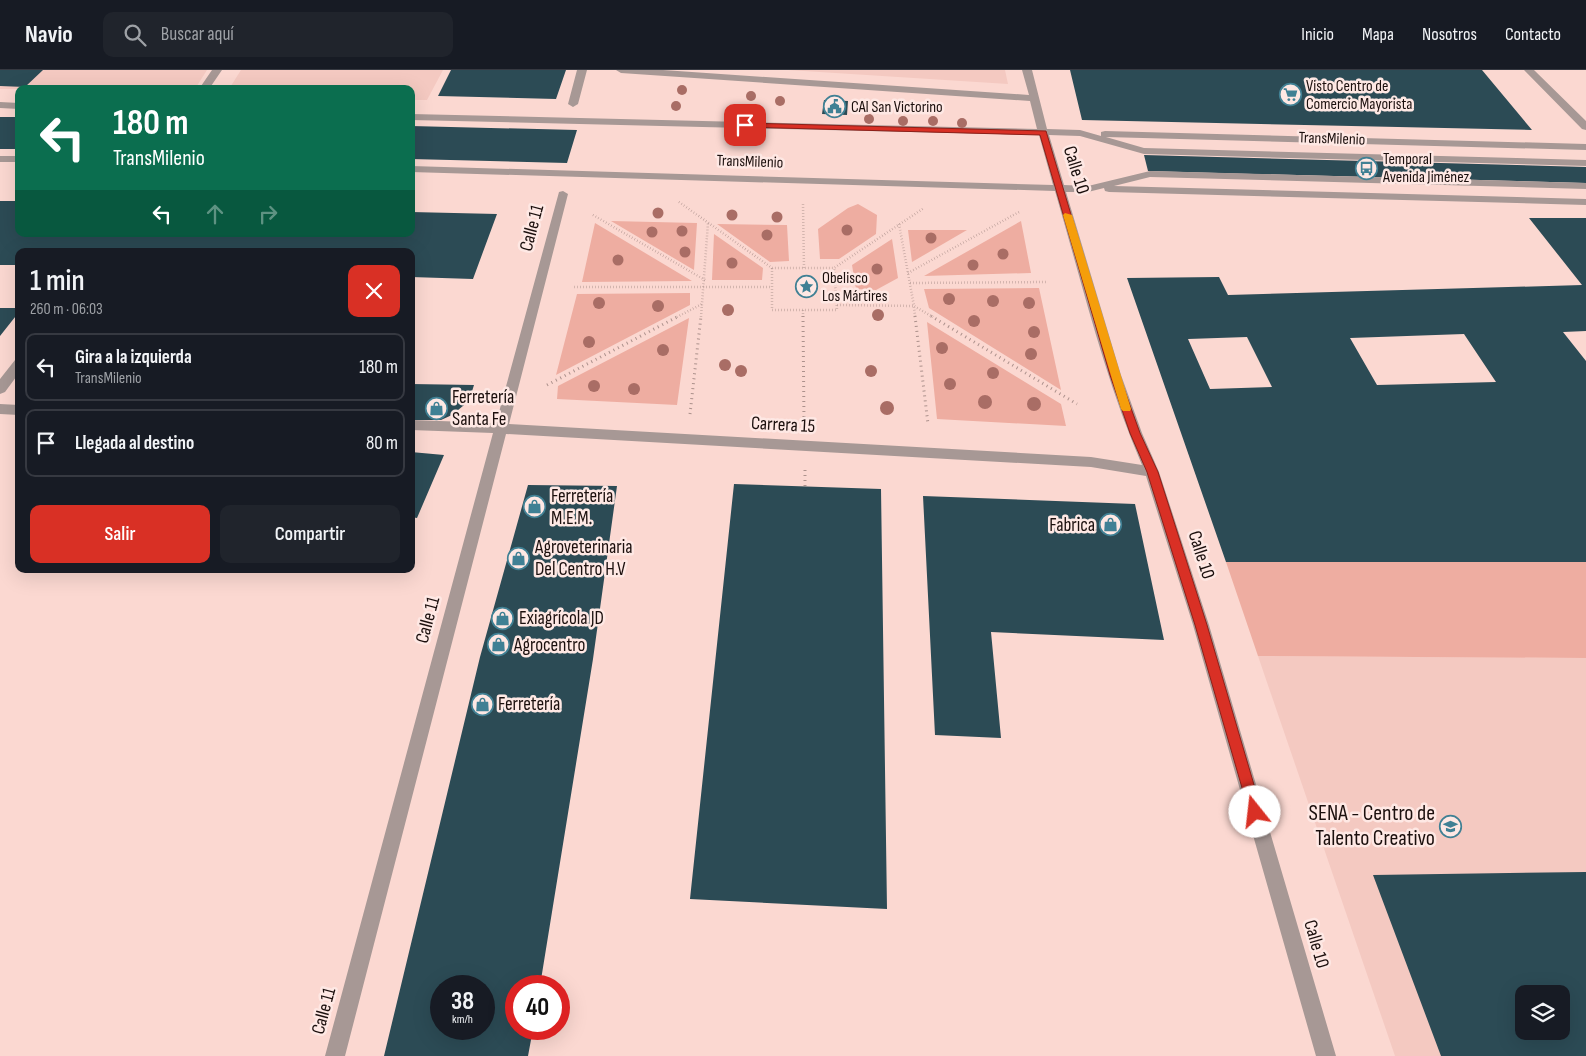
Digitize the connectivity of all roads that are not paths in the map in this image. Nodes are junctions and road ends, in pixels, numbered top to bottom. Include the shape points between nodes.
1 (217, 70) edge
2 (582, 70) edge
3 (621, 70) edge
4 (1027, 70) edge
5 (1529, 70) edge
6 (207, 85) edge
7 (1034, 98) junction
8 (573, 104) dead end
9 (0, 105) edge
10 (15, 106) edge
11 (415, 117) edge
12 (1586, 127) edge
13 (1043, 132) junction
14 (1080, 133) junction
15 (1586, 147) edge
16 (0, 159) edge
17 (15, 159) edge
18 (1586, 163) edge
19 (415, 170) edge
20 (1586, 186) edge
21 (1059, 188) junction
22 (1088, 188) junction
23 (563, 194) dead end
24 (1586, 202) edge
25 (15, 369) edge
26 (0, 389) edge
27 (0, 409) edge
28 (15, 410) edge
29 (415, 425) edge
30 (501, 428) junction
31 (1152, 472) junction
32 (334, 1056) edge
33 (1326, 1056) edge

1 - 6 street
2 - 8 street
3 - 7 street
4 - 7 street, Calle 10
5 - 12 street
7 - 13 street, Calle 10
9 - 10 street
11 - 13 street, TransMilenio
13 - 14 street, TransMilenio
13 - 21 street, Calle 10
14 - 15 street, TransMilenio
14 - 18 street, TransMilenio via 1144,151
16 - 17 street
19 - 21 street, TransMilenio
20 - 22 street, TransMilenio via 1150,174
21 - 22 street, TransMilenio
21 - 31 street, Calle 10 via 1115,375
22 - 24 street, TransMilenio
23 - 30 street, Calle 11
25 - 26 street
27 - 28 street
29 - 30 street, Carrera 15
30 - 31 street, Carrera 15 via 1091,462
30 - 32 street, Calle 11
31 - 33 street, Calle 10 via 1201,625

